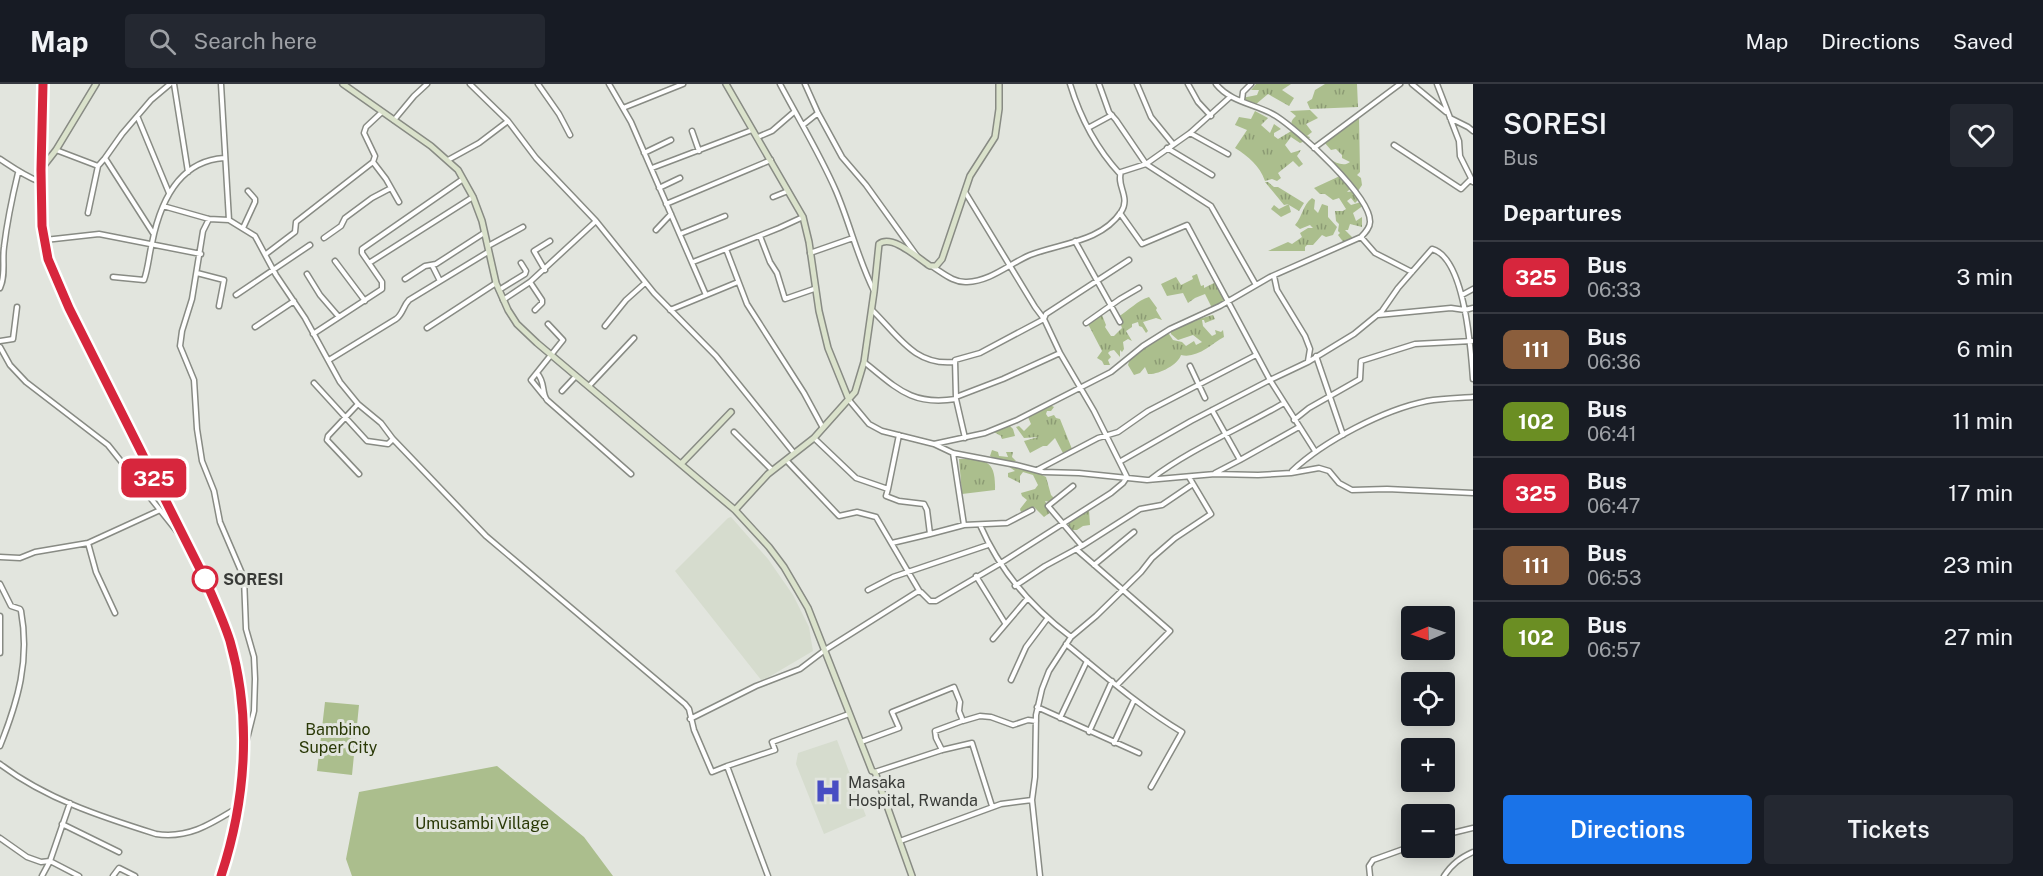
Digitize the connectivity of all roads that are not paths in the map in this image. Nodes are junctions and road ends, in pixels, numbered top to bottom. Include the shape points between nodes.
1 (43, 84) edge
2 (96, 84) edge
3 (172, 84) edge
4 (221, 84) edge
5 (343, 84) edge
6 (428, 84) edge
7 (470, 84) edge
8 (538, 84) edge
9 (609, 84) edge
10 (683, 84) edge
11 (726, 84) edge
12 (780, 84) edge
13 (805, 84) edge
14 (999, 84) edge
15 (1070, 84) edge
16 (1100, 84) edge
17 (1137, 84) edge
18 (1188, 84) edge
19 (1216, 84) edge
20 (1251, 84) edge
21 (1400, 84) edge
22 (1412, 84) edge
23 (1437, 84) edge
24 (1230, 97) junction
25 (1242, 101) junction
26 (623, 108) junction
27 (382, 112) junction
28 (794, 112) junction
29 (1447, 112) junction
30 (818, 113) junction
31 (1112, 115) junction
32 (1211, 116) junction
33 (138, 118) junction
34 (1449, 118) junction
35 (394, 120) junction
36 (508, 121) junction
37 (803, 125) junction
38 (1088, 128) junction
39 (753, 129) junction
40 (692, 131) dead end
41 (1473, 131) edge
42 (1190, 133) junction
43 (570, 135) dead end
44 (758, 137) junction
45 (670, 140) dead end
46 (1173, 144) junction
47 (1394, 145) dead end
48 (1167, 148) junction
49 (1314, 148) junction
50 (56, 150) junction
51 (699, 151) junction
52 (644, 153) junction
53 (1228, 154) dead end
54 (105, 158) junction
55 (224, 158) junction
56 (0, 159) edge
57 (448, 160) junction
58 (771, 160) junction
59 (373, 162) junction
60 (1146, 164) junction
61 (98, 166) junction
62 (652, 168) junction
63 (41, 170) junction
64 (188, 172) junction
65 (18, 173) junction
66 (1120, 174) junction
67 (1212, 175) dead end
68 (680, 178) dead end
69 (463, 179) junction
70 (1472, 181) edge
71 (41, 182) junction
72 (391, 188) junction
73 (659, 188) junction
74 (248, 191) dead end
75 (789, 191) junction
76 (965, 192) junction
77 (169, 193) junction
78 (473, 197) junction
79 (773, 197) dead end
80 (399, 202) dead end
81 (666, 204) junction
82 (164, 206) junction
83 (88, 213) dead end
84 (1120, 213) junction
85 (671, 214) junction
86 (725, 216) dead end
87 (802, 217) junction
88 (209, 219) junction
89 (229, 220) junction
90 (596, 220) junction
91 (523, 227) dead end
92 (243, 228) junction
93 (656, 230) dead end
94 (484, 233) junction
95 (154, 234) junction
96 (680, 234) junction
97 (760, 236) junction
98 (1361, 237) junction
99 (324, 238) dead end
100 (853, 238) junction
101 (44, 241) junction
102 (550, 241) dead end
103 (1075, 242) junction
104 (152, 244) junction
105 (310, 245) dead end
106 (488, 249) junction
107 (726, 249) junction
108 (810, 253) junction
109 (201, 254) junction
110 (266, 254) junction
111 (917, 257) junction
112 (1129, 260) dead end
113 (335, 261) dead end
114 (693, 262) junction
115 (521, 263) dead end
116 (369, 264) junction
117 (432, 265) junction
118 (933, 267) junction
119 (1010, 267) junction
120 (273, 270) junction
121 (545, 270) junction
122 (1412, 272) junction
123 (197, 273) junction
124 (307, 274) dead end
125 (1274, 276) junction
126 (113, 277) dead end
127 (405, 279) dead end
128 (1096, 280) junction
129 (440, 281) junction
130 (496, 282) junction
131 (530, 282) junction
132 (738, 282) junction
133 (645, 283) junction
134 (1256, 285) junction
135 (0, 288) edge
136 (1139, 288) dead end
137 (1473, 288) edge
138 (814, 289) junction
139 (499, 290) junction
140 (874, 292) junction
141 (1462, 294) junction
142 (236, 295) dead end
143 (706, 295) junction
144 (365, 300) junction
145 (503, 300) junction
146 (294, 301) junction
147 (1227, 302) junction
148 (219, 306) dead end
149 (1110, 306) junction
150 (17, 307) dead end
151 (1473, 308) edge
152 (535, 310) dead end
153 (670, 310) junction
154 (872, 310) junction
155 (1465, 310) junction
156 (1377, 315) junction
157 (339, 317) junction
158 (1044, 320) junction
159 (1120, 322) dead end
160 (1086, 323) dead end
161 (548, 324) dead end
162 (605, 326) dead end
163 (255, 327) dead end
164 (427, 328) dead end
165 (313, 334) junction
166 (634, 338) dead end
167 (0, 341) edge
168 (1472, 341) edge
169 (0, 347) edge
170 (1060, 352) junction
171 (552, 355) junction
172 (1256, 355) junction
173 (1316, 356) junction
174 (2, 357) edge
175 (329, 360) junction
176 (864, 362) junction
177 (954, 362) junction
178 (1308, 362) junction
179 (1190, 366) dead end
180 (537, 373) junction
181 (577, 376) junction
182 (1473, 379) edge
183 (1270, 380) junction
184 (314, 383) dead end
185 (1198, 385) junction
186 (589, 386) junction
187 (1079, 388) junction
188 (562, 392) dead end
189 (1330, 395) junction
190 (544, 396) junction
191 (1473, 397) edge
192 (956, 398) junction
193 (1205, 398) dead end
194 (849, 400) junction
195 (358, 404) junction
196 (1284, 404) junction
197 (1212, 410) junction
198 (731, 412) dead end
199 (345, 417) junction
200 (1294, 420) junction
201 (1299, 427) junction
202 (823, 429) junction
203 (734, 432) dead end
204 (899, 435) junction
205 (1107, 435) junction
206 (1343, 435) junction
207 (1226, 436) junction
208 (814, 438) junction
209 (965, 438) junction
210 (393, 439) junction
211 (933, 444) junction
212 (1315, 451) junction
213 (953, 453) junction
214 (795, 454) junction
215 (786, 460) junction
216 (1240, 460) junction
217 (1121, 461) junction
218 (681, 464) junction
219 (772, 470) junction
220 (1035, 470) junction
221 (1291, 472) junction
222 (359, 474) dead end
223 (631, 474) dead end
224 (1215, 474) junction
225 (1127, 477) junction
226 (1190, 477) junction
227 (1151, 480) junction
228 (1193, 484) junction
229 (1073, 486) dead end
230 (888, 489) junction
231 (1473, 493) edge
232 (735, 510) junction
233 (1032, 510) dead end
234 (159, 511) junction
235 (1063, 524) junction
236 (964, 525) junction
237 (980, 525) junction
238 (1134, 532) dead end
239 (930, 534) junction
240 (184, 536) junction
241 (88, 543) junction
242 (892, 543) junction
243 (988, 545) junction
244 (1082, 546) junction
245 (1076, 549) junction
246 (0, 557) edge
247 (1001, 563) junction
248 (1094, 565) junction
249 (908, 572) junction
250 (976, 576) junction
251 (0, 584) edge
252 (1015, 586) junction
253 (868, 590) dead end
254 (1123, 590) junction
255 (920, 592) junction
256 (1027, 599) junction
257 (115, 613) dead end
258 (0, 616) edge
259 (1047, 619) junction
260 (1005, 623) junction
261 (1071, 637) junction
262 (993, 639) dead end
263 (1066, 644) junction
264 (825, 650) junction
265 (0, 653) edge
266 (1087, 660) junction
267 (1011, 680) dead end
268 (1112, 681) junction
269 (1117, 685) junction
270 (1134, 700) junction
271 (1037, 707) junction
272 (850, 713) junction
273 (690, 718) junction
274 (1060, 718) junction
275 (963, 721) junction
276 (1036, 721) junction
277 (1089, 732) junction
278 (861, 742) junction
279 (1114, 743) junction
280 (0, 746) edge
281 (244, 748) junction
282 (942, 750) junction
283 (1139, 753) dead end
284 (0, 764) edge
285 (727, 766) junction
286 (875, 772) junction
287 (1151, 786) dead end
288 (1032, 800) junction
289 (70, 803) junction
290 (992, 806) junction
291 (237, 808) junction
292 (62, 824) junction
293 (1473, 828) edge
294 (1455, 832) edge
295 (0, 838) edge
296 (899, 841) junction
297 (1401, 850) edge
298 (119, 852) dead end
299 (1473, 852) edge
300 (50, 861) junction
301 (42, 876) edge
302 (79, 876) edge
303 (113, 876) edge
304 (135, 876) edge
305 (221, 876) edge
306 (768, 876) edge
307 (912, 876) edge
308 (1040, 876) edge
309 (1370, 876) edge
310 (1444, 876) edge

1 - 63 highway
2 - 50 street
3 - 33 street via 151,100
3 - 64 street
4 - 55 street
5 - 27 street
6 - 35 street
7 - 36 street
8 - 43 street
9 - 26 street
10 - 26 street
11 - 39 street
12 - 28 street
13 - 30 street
14 - 76 street via 995,137
15 - 38 street
16 - 31 street
17 - 46 street via 1151,117
18 - 32 street
19 - 24 street
20 - 25 street via 1243,92
21 - 49 street
22 - 29 street
23 - 29 street
24 - 25 street
24 - 32 street
25 - 49 street via 1280,118
26 - 52 street
27 - 35 street
27 - 59 street via 364,133 375,156
28 - 37 street
28 - 44 street via 772,131
29 - 34 street
30 - 37 street
30 - 111 street via 842,157
31 - 38 street
31 - 60 street
32 - 42 street
33 - 54 street
33 - 77 street
34 - 41 street
34 - 70 street
35 - 57 street
36 - 57 street
36 - 90 street via 536,158
37 - 100 street via 835,188
38 - 66 street
39 - 44 street
39 - 51 street
40 - 51 street
42 - 46 street
42 - 53 street
44 - 58 street
45 - 52 street
46 - 48 street
47 - 70 street via 1461,189
48 - 60 street
48 - 67 street
49 - 98 street via 1365,205 1371,221
50 - 61 street
50 - 63 street
51 - 62 street
52 - 62 street
54 - 61 street
54 - 95 street
55 - 64 street via 202,162
55 - 89 street
56 - 65 street
57 - 69 street
58 - 75 street
58 - 81 street
59 - 72 street
59 - 110 street via 296,222 295,232
60 - 66 street via 1127,168
60 - 134 street via 1211,206
61 - 83 street
62 - 73 street
63 - 71 highway
64 - 77 street
65 - 71 street
65 - 135 street via 8,217
66 - 84 street via 1125,199
68 - 73 street
69 - 78 street
69 - 116 street via 362,249
71 - 101 highway
72 - 80 street
72 - 99 street via 345,218 341,226
73 - 81 street
74 - 92 street via 255,202
75 - 79 street
75 - 87 street
76 - 118 street via 947,249
76 - 119 street
77 - 82 street
78 - 94 street
78 - 116 street
81 - 85 street
82 - 88 street
82 - 95 street
84 - 103 street via 1101,230
84 - 147 street via 1142,244 1187,225
85 - 93 street
85 - 96 street
86 - 96 street
87 - 97 street
87 - 108 street
88 - 89 street
88 - 109 street via 203,231
89 - 92 street
90 - 121 street
90 - 133 street
91 - 106 street
92 - 110 street via 255,236
94 - 106 street
94 - 117 street
95 - 104 street
96 - 114 street
97 - 107 street
97 - 138 street via 785,300
98 - 122 street via 1376,253
98 - 125 street
100 - 108 street
100 - 140 street
101 - 104 street via 96,234
101 - 240 highway via 69,308
102 - 121 street via 534,251
103 - 119 street via 1028,256
103 - 128 street
104 - 109 street
104 - 126 street via 144,280
105 - 120 street
106 - 129 street
106 - 130 street
107 - 114 street
107 - 132 street
108 - 138 street
109 - 123 street
110 - 120 street
111 - 118 street
111 - 140 street via 893,242 881,242
112 - 128 street
113 - 144 street
114 - 143 street
115 - 139 street via 525,274
116 - 144 street via 383,287
117 - 127 street
117 - 129 street
118 - 119 street via 963,282 987,278
119 - 158 street
120 - 142 street
120 - 146 street
121 - 131 street
122 - 141 street via 1435,249 1456,278
122 - 156 street
123 - 148 street via 224,280
123 - 281 street via 180,346 194,380 202,461 220,522 244,578 246,629 255,679 254,711
124 - 157 street
125 - 134 street
125 - 178 street via 1277,290 1305,336 1310,349
128 - 149 street
128 - 158 street via 1046,314
129 - 175 street via 409,300 396,319
130 - 139 street
130 - 164 street
131 - 145 street
131 - 152 street via 542,300
132 - 143 street
132 - 202 street via 755,318
133 - 153 street
133 - 162 street
134 - 147 street
136 - 149 street
137 - 141 street
138 - 194 street via 828,348
139 - 145 street
140 - 154 street
141 - 155 street
143 - 153 street
144 - 157 street
145 - 171 street via 517,324
146 - 163 street
146 - 165 street
147 - 172 street
147 - 187 street via 1161,334 1111,372
149 - 159 street
149 - 160 street
150 - 167 street via 13,339
151 - 155 street
153 - 214 street via 716,356
154 - 176 street
154 - 177 street via 916,355 938,363
155 - 156 street
155 - 168 street
156 - 173 street
157 - 165 street
158 - 170 street
158 - 177 street
161 - 171 street via 563,340
165 - 175 street
166 - 186 street
168 - 182 street
168 - 189 street via 1415,344 1361,361 1360,379
169 - 174 street
170 - 187 street
170 - 192 street
171 - 180 street
171 - 181 street
172 - 183 street
172 - 185 street
173 - 178 street
173 - 189 street
174 - 234 street via 32,387 108,445
175 - 195 street
176 - 192 street via 911,397
176 - 194 street via 859,385
177 - 192 street
178 - 183 street
179 - 185 street
180 - 190 street via 542,379
180 - 190 street via 531,382
181 - 186 street
181 - 188 street
183 - 196 street
183 - 197 street
184 - 199 street
185 - 193 street
185 - 205 street
186 - 218 street
187 - 205 street
187 - 209 street via 1017,420
189 - 200 street
189 - 206 street
190 - 223 street
191 - 206 street via 1421,402
192 - 209 street
194 - 202 street
194 - 204 street via 869,424
195 - 199 street
195 - 210 street
196 - 200 street
196 - 207 street
197 - 207 street
197 - 217 street
198 - 218 street
199 - 210 street via 367,441 388,444
199 - 222 street via 327,440
200 - 201 street
201 - 212 street
201 - 216 street
202 - 208 street
203 - 219 street
204 - 211 street
204 - 230 street
205 - 217 street
205 - 220 street
206 - 212 street
207 - 216 street
207 - 227 street via 1192,452
208 - 214 street
208 - 230 street via 856,478
209 - 211 street
210 - 273 street via 486,536 685,704
211 - 213 street
212 - 221 street
213 - 220 street
213 - 236 street
214 - 215 street
215 - 219 street
215 - 242 street via 839,516 856,512 873,515
216 - 224 street
217 - 225 street
218 - 232 street
219 - 232 street
220 - 225 street
221 - 224 street
221 - 231 street via 1324,469 1344,488 1352,490
224 - 226 street
225 - 227 street
225 - 235 street via 1111,494
226 - 227 street
226 - 228 street
228 - 244 street via 1162,505 1140,509
228 - 254 street via 1211,514 1161,549
229 - 235 street via 1049,504
230 - 239 street via 886,496 924,504
232 - 264 street via 784,567 808,608
233 - 237 street via 1007,523
234 - 240 street
234 - 241 street
235 - 244 street
235 - 247 street
236 - 237 street
236 - 239 street
237 - 243 street
238 - 248 street
239 - 242 street
240 - 281 highway via 230,641 242,699
241 - 246 street via 20,558
241 - 257 street
242 - 249 street
243 - 247 street
243 - 249 street
244 - 245 street
245 - 248 street
245 - 252 street
247 - 250 street
247 - 252 street
248 - 254 street
249 - 253 street
249 - 255 street
250 - 255 street via 934,602
250 - 260 street
251 - 280 street via 11,606 21,611 25,663
252 - 256 street
254 - 261 street
254 - 269 street via 1170,631
255 - 264 street
256 - 259 street
256 - 260 street
258 - 265 street
259 - 261 street
259 - 267 street via 1026,647
260 - 262 street
261 - 263 street
263 - 266 street
263 - 271 street via 1050,671
264 - 272 street
264 - 273 street via 800,669
266 - 268 street
266 - 274 street
268 - 269 street
268 - 277 street
269 - 270 street
270 - 279 street
270 - 287 street via 1182,732
271 - 274 street
271 - 276 street
272 - 278 street
272 - 285 street via 785,736 772,742 774,750
273 - 285 street via 712,772
274 - 277 street
275 - 276 street via 980,716 1013,725
275 - 278 street via 954,687 892,712 899,728
275 - 282 street via 935,731
276 - 288 street
277 - 279 street
278 - 286 street
279 - 283 street
281 - 291 highway
282 - 286 street
282 - 290 street via 972,743
284 - 289 street
285 - 306 street
286 - 296 street
288 - 290 street
288 - 308 street
289 - 291 street via 166,835 199,830
289 - 292 street
290 - 296 street
291 - 305 highway
292 - 298 street
292 - 300 street
293 - 294 street
295 - 300 street via 27,857
296 - 307 street
297 - 309 street via 1374,860 1369,866
299 - 310 street via 1460,858
300 - 301 street
300 - 302 street
303 - 304 street via 119,868

